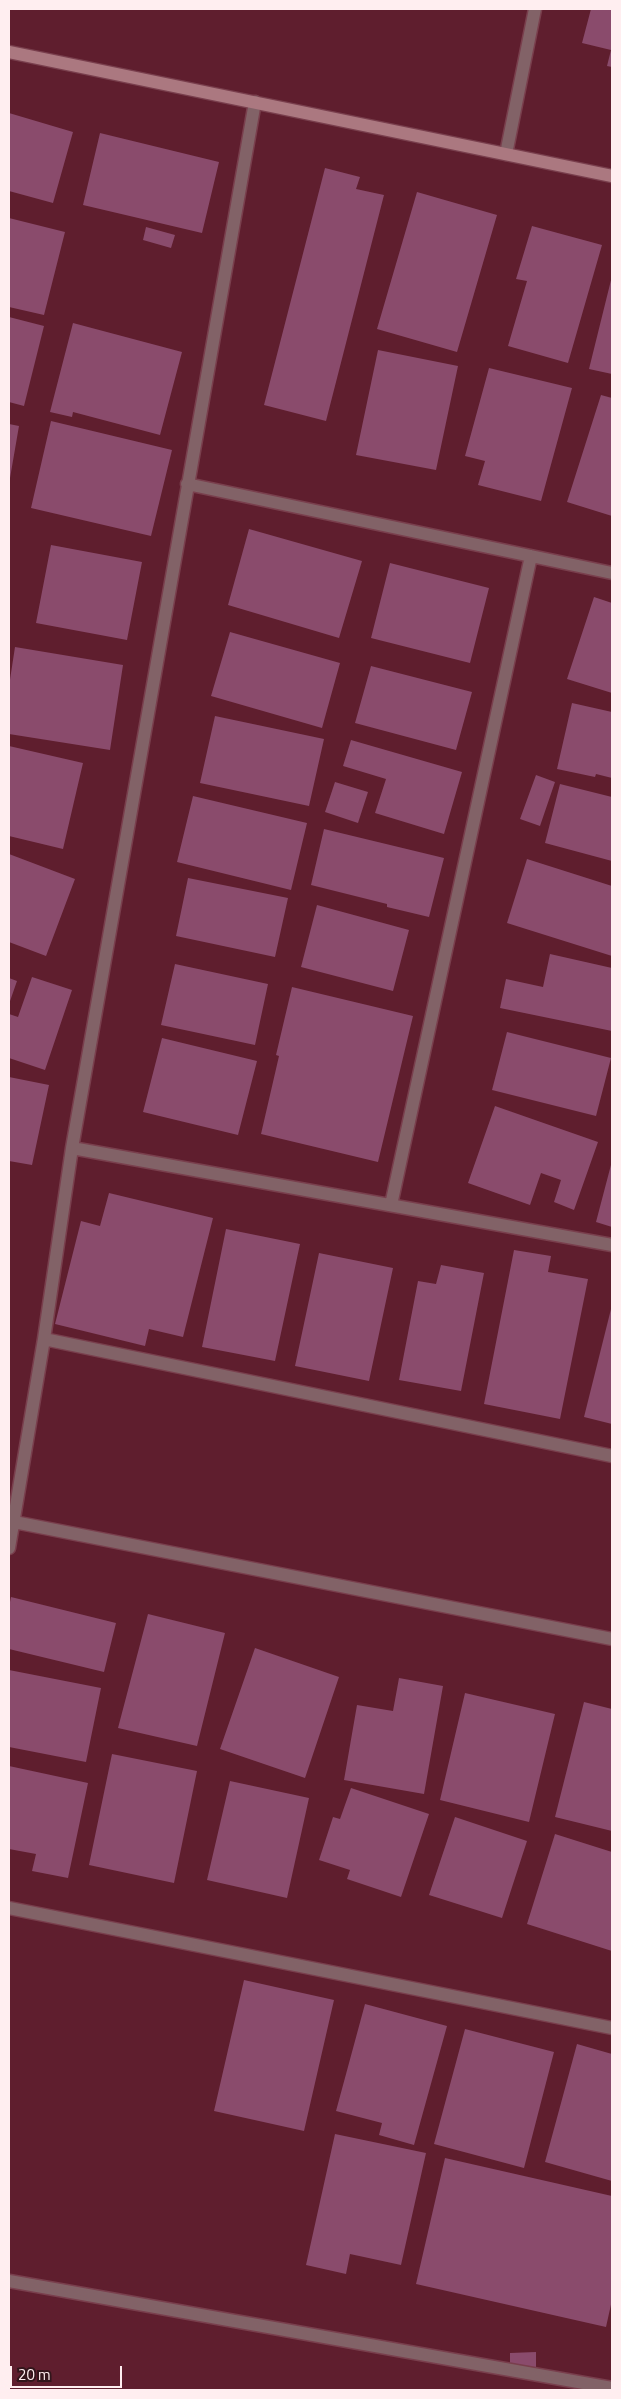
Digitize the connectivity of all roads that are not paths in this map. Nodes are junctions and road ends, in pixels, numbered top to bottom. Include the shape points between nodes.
1 (535, 9) edge
2 (9, 52) edge
3 (255, 102) junction
4 (506, 154) junction
5 (612, 176) edge
6 (187, 484) junction
7 (530, 556) junction
8 (612, 573) edge
9 (72, 1148) junction
10 (391, 1205) junction
11 (612, 1245) edge
12 (44, 1339) junction
13 (612, 1456) edge
14 (11, 1521) edge
15 (9, 1548) edge
16 (612, 1639) edge
17 (9, 1908) edge
18 (612, 2028) edge
19 (9, 2281) edge
20 (612, 2388) edge

1 - 4 street
2 - 3 street
3 - 4 street
3 - 6 street
4 - 5 street
6 - 7 street
6 - 9 street
7 - 8 street
7 - 10 street
9 - 10 street
9 - 12 street
10 - 11 street
12 - 13 street
12 - 14 street
14 - 15 street
14 - 16 street
17 - 18 street
19 - 20 street

